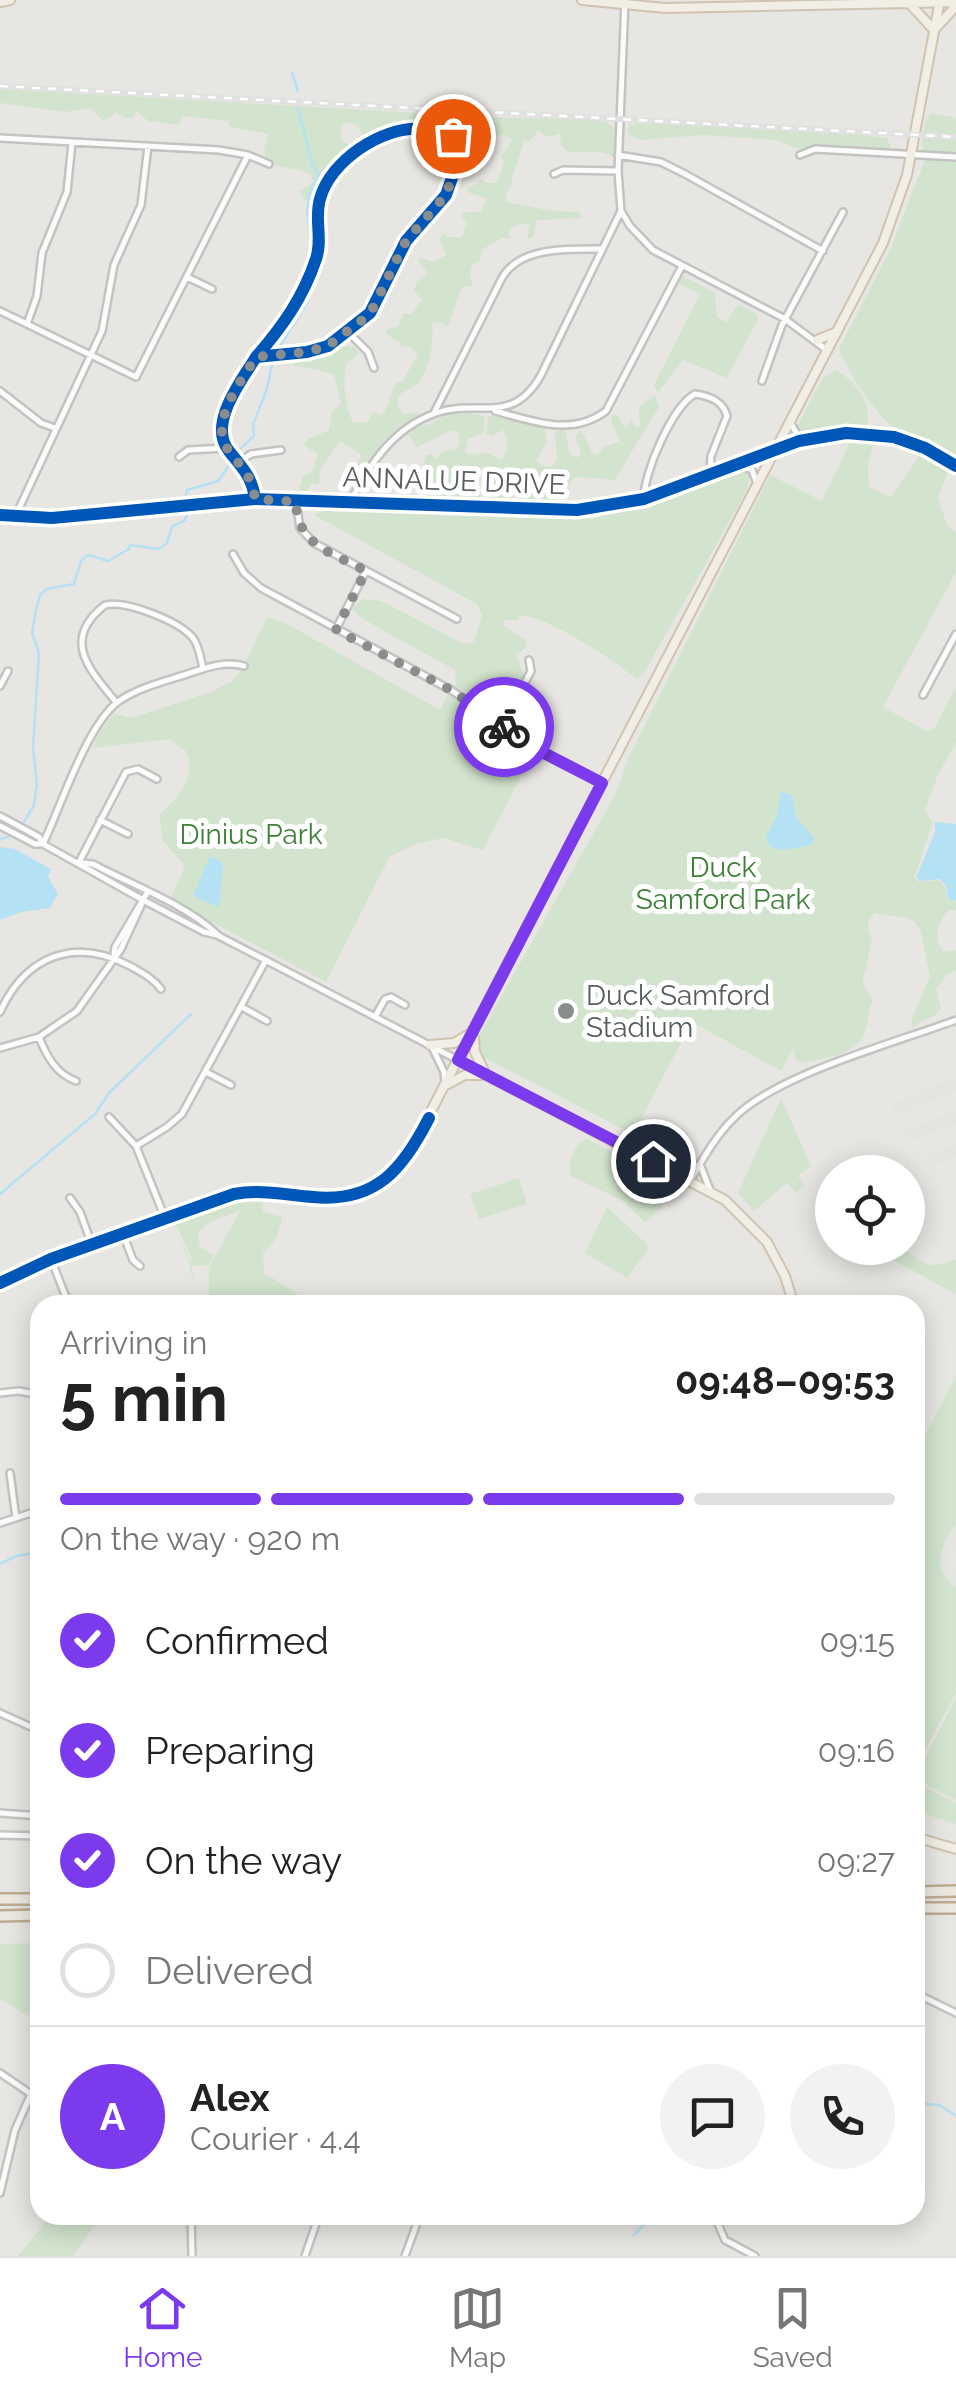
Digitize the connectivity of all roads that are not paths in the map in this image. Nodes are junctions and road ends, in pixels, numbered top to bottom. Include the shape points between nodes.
1 (10, 0) edge
2 (582, 0) edge
3 (940, 1) edge
4 (0, 2) edge
5 (625, 3) edge
6 (909, 3) junction
7 (700, 4) edge
8 (956, 4) edge
9 (934, 30) junction
10 (0, 138) edge
11 (72, 143) junction
12 (148, 146) junction
13 (909, 154) junction
14 (248, 155) junction
15 (460, 155) junction
16 (618, 155) junction
17 (800, 155) dead end
18 (470, 157) dead end
19 (956, 157) edge
20 (269, 164) dead end
21 (618, 171) junction
22 (554, 174) dead end
23 (621, 211) junction
24 (843, 212) dead end
25 (602, 249) junction
26 (823, 251) junction
27 (682, 266) junction
28 (187, 277) junction
29 (212, 290) dead end
30 (0, 311) edge
31 (786, 319) junction
32 (27, 324) junction
33 (349, 332) junction
34 (837, 332) junction
35 (818, 340) junction
36 (828, 351) junction
37 (91, 356) junction
38 (256, 357) junction
39 (374, 368) dead end
40 (762, 381) dead end
41 (0, 391) edge
42 (492, 410) junction
43 (434, 413) junction
44 (790, 422) junction
45 (56, 428) junction
46 (801, 440) junction
47 (226, 448) junction
48 (280, 450) dead end
49 (774, 452) junction
50 (179, 457) dead end
51 (239, 462) junction
52 (738, 466) junction
53 (956, 466) edge
54 (710, 476) junction
55 (757, 485) junction
56 (255, 499) junction
57 (644, 500) junction
58 (296, 502) junction
59 (350, 502) junction
60 (0, 515) edge
61 (15, 517) junction
62 (233, 554) dead end
63 (366, 571) junction
64 (456, 618) dead end
65 (336, 630) junction
66 (956, 634) edge
67 (529, 660) dead end
68 (244, 666) dead end
69 (204, 669) junction
70 (8, 671) dead end
71 (0, 686) edge
72 (923, 695) dead end
73 (116, 702) junction
74 (502, 725) junction
75 (157, 779) dead end
76 (602, 783) junction
77 (0, 816) edge
78 (100, 820) junction
79 (0, 826) edge
80 (128, 834) dead end
81 (43, 844) junction
82 (79, 862) junction
83 (146, 893) junction
84 (143, 900) junction
85 (217, 935) junction
86 (114, 957) junction
87 (266, 960) junction
88 (161, 990) dead end
89 (405, 1005) dead end
90 (242, 1007) junction
91 (0, 1012) edge
92 (376, 1016) junction
93 (956, 1020) edge
94 (267, 1021) dead end
95 (474, 1030) junction
96 (39, 1037) junction
97 (430, 1044) junction
98 (0, 1048) edge
99 (458, 1060) junction
100 (206, 1072) junction
101 (486, 1075) junction
102 (76, 1081) dead end
103 (231, 1085) dead end
104 (445, 1086) junction
105 (109, 1117) dead end
106 (136, 1146) junction
107 (700, 1164) junction
108 (673, 1172) junction
109 (690, 1181) junction
110 (712, 1192) junction
111 (70, 1198) dead end
112 (165, 1218) junction
113 (123, 1234) junction
114 (92, 1245) junction
115 (51, 1259) junction
116 (140, 1266) dead end
117 (0, 1283) edge
118 (65, 1295) edge
119 (791, 1295) edge
120 (30, 1393) edge
121 (0, 1394) edge
122 (10, 1472) dead end
123 (30, 1513) edge
124 (16, 1518) junction
125 (0, 1522) edge
126 (0, 1713) edge
127 (30, 1726) edge
128 (0, 1814) edge
129 (30, 1816) edge
130 (0, 1835) edge
131 (30, 1836) edge
132 (925, 1840) edge
133 (956, 1849) edge
134 (956, 1891) edge
135 (925, 1892) edge
136 (0, 1899) edge
137 (30, 1899) edge
138 (925, 1908) edge
139 (956, 1908) edge
140 (30, 1915) edge
141 (0, 1916) edge
142 (925, 1998) edge
143 (956, 2013) edge
144 (0, 2073) edge
145 (30, 2094) joint
146 (0, 2194) edge
147 (190, 2225) edge
148 (316, 2225) edge
149 (417, 2225) edge
150 (719, 2225) edge
151 (192, 2256) edge
152 (306, 2256) edge
153 (406, 2256) edge
154 (755, 2256) edge

1 - 4 main road
2 - 5 main road
3 - 6 main road
3 - 8 main road
3 - 9 main road
5 - 7 main road
5 - 16 street
6 - 7 main road
6 - 9 main road
8 - 9 main road
9 - 13 main road
10 - 11 street
11 - 12 street
11 - 32 street via 67,192 42,253
12 - 14 street
12 - 37 street via 141,205 114,266
13 - 17 street via 815,149
13 - 19 street
13 - 34 main road via 883,243
14 - 20 street
14 - 28 street
15 - 18 street
15 - 33 street via 446,195 406,241 370,314
15 - 38 street via 448,134 400,129 380,135 334,174 318,202 314,264 293,311
16 - 21 street
16 - 26 street via 661,162
21 - 22 street
21 - 23 street
23 - 25 street
23 - 27 street via 647,246
24 - 26 street
25 - 42 street via 536,385 519,401
25 - 43 street via 515,261
26 - 31 street
27 - 31 street
27 - 42 street via 606,411 562,426
28 - 29 street
28 - 37 street via 136,378
30 - 32 street
31 - 35 street
31 - 40 street
32 - 37 street
33 - 38 street via 318,350
33 - 39 street
34 - 35 main road
34 - 36 main road
35 - 36 street
36 - 44 main road
37 - 45 street
38 - 47 street via 226,410
41 - 45 street
42 - 43 street
43 - 59 street via 376,455
44 - 46 street
44 - 49 main road
45 - 61 street
46 - 49 street, ANNALUE DRIVE
46 - 53 street, ANNALUE DRIVE via 846,432 894,436
47 - 50 street via 188,450
47 - 51 street
48 - 51 street
49 - 52 street, ANNALUE DRIVE
49 - 55 main road
51 - 56 street
52 - 54 street, ANNALUE DRIVE
52 - 55 street via 752,470
54 - 57 street, ANNALUE DRIVE
54 - 57 street via 726,411 695,394 678,412 648,472
55 - 76 main road
56 - 58 street, ANNALUE DRIVE
56 - 61 street, ANNALUE DRIVE
57 - 59 street, ANNALUE DRIVE via 544,511
58 - 59 street, ANNALUE DRIVE
58 - 63 street via 307,538
60 - 61 street, ANNALUE DRIVE
62 - 65 street via 260,588
63 - 64 street
63 - 65 street
65 - 74 street via 451,690
66 - 72 street
67 - 74 street via 531,671
68 - 69 street
69 - 73 street
69 - 73 street via 189,634 130,605 105,605 86,629 81,649
70 - 71 street
73 - 81 street via 90,737
74 - 76 street
75 - 78 street via 138,769 126,772
76 - 95 main road
77 - 81 street
78 - 80 street
78 - 82 street
79 - 81 street
81 - 82 street
82 - 83 street
82 - 84 street
83 - 84 street
83 - 85 street
84 - 85 street
84 - 86 street
85 - 87 street
86 - 88 street
86 - 91 street via 82,950 57,955 17,984
86 - 96 street via 78,1011
87 - 90 street
87 - 92 street
89 - 92 street via 384,999
90 - 94 street
90 - 100 street
92 - 97 street
93 - 107 street via 768,1093 736,1115
95 - 97 main road via 454,1043
95 - 99 main road
95 - 101 main road via 472,1046
96 - 98 street
96 - 102 street via 61,1073
97 - 99 street
97 - 104 street
99 - 101 main road
99 - 104 main road
100 - 103 street
100 - 106 street via 182,1114
101 - 104 main road
101 - 108 main road
104 - 112 main road via 406,1159 373,1187 338,1198 245,1192
105 - 106 street
106 - 112 street
107 - 108 street
107 - 109 street
107 - 110 street
108 - 109 main road
109 - 110 main road
110 - 119 main road via 760,1233
111 - 114 street
112 - 113 main road
113 - 114 main road
113 - 116 street
114 - 115 main road
115 - 117 main road
115 - 118 street
120 - 121 street
122 - 124 street
123 - 124 street
124 - 125 street
126 - 127 street
128 - 129 street
130 - 131 street
132 - 133 main road
134 - 135 highway
136 - 137 highway
138 - 139 highway
140 - 141 highway
142 - 143 street
144 - 145 street
145 - 146 street
147 - 151 street
148 - 152 street
149 - 153 street
150 - 154 street via 726,2240

